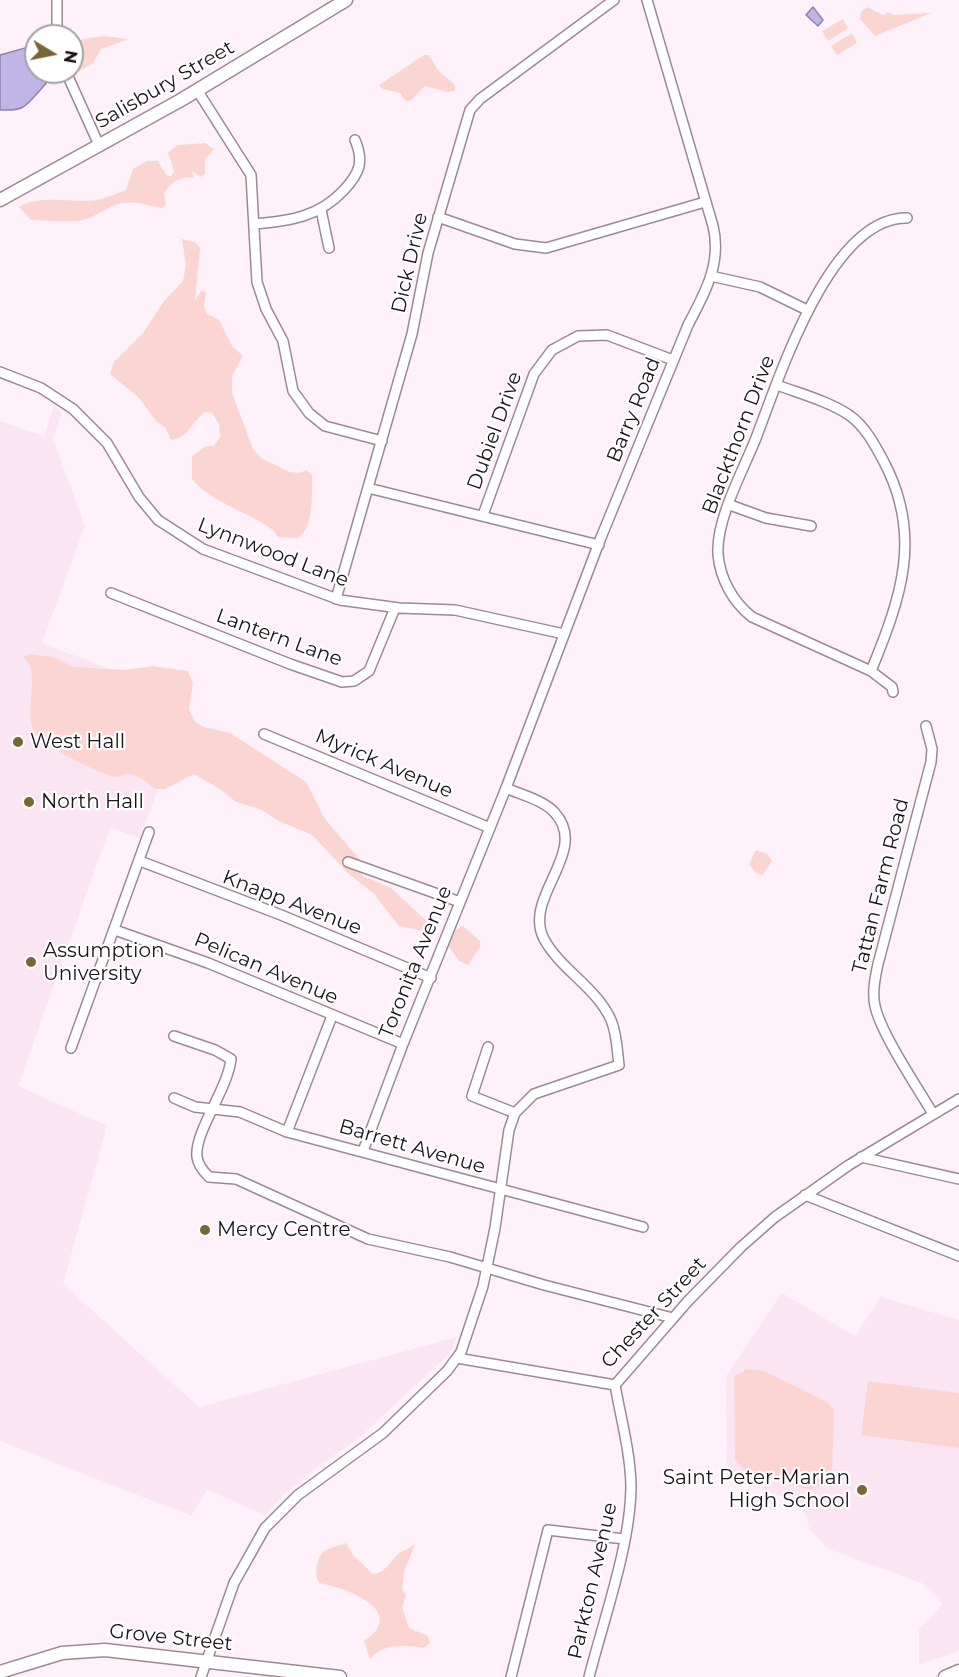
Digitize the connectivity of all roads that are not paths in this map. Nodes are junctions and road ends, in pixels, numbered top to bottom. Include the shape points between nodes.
1 (57, 0) edge
2 (346, 0) edge
3 (614, 0) edge
4 (647, 0) edge
5 (57, 24) edge
6 (71, 84) edge
7 (197, 90) junction
8 (355, 140) dead end
9 (99, 145) junction
10 (0, 200) edge
11 (705, 202) junction
12 (321, 210) junction
13 (438, 217) junction
14 (907, 218) dead end
15 (254, 224) junction
16 (329, 248) dead end
17 (711, 276) junction
18 (807, 310) junction
19 (673, 360) junction
20 (0, 372) edge
21 (777, 385) junction
22 (382, 441) junction
23 (368, 488) junction
24 (730, 505) junction
25 (483, 515) junction
26 (810, 526) dead end
27 (598, 544) junction
28 (111, 592) dead end
29 (336, 599) junction
30 (396, 608) junction
31 (564, 634) junction
32 (871, 671) junction
33 (893, 692) dead end
34 (926, 726) dead end
35 (264, 734) dead end
36 (506, 788) junction
37 (490, 828) junction
38 (149, 832) dead end
39 (140, 861) junction
40 (348, 862) dead end
41 (459, 902) junction
42 (115, 930) junction
43 (431, 978) junction
44 (332, 1016) junction
45 (174, 1036) dead end
46 (403, 1044) junction
47 (488, 1047) dead end
48 (71, 1048) dead end
49 (174, 1098) dead end
50 (959, 1099) edge
51 (214, 1108) junction
52 (515, 1113) junction
53 (933, 1114) junction
54 (287, 1132) junction
55 (363, 1151) junction
56 (861, 1157) junction
57 (959, 1179) edge
58 (500, 1191) junction
59 (805, 1195) junction
60 (643, 1227) dead end
61 (959, 1256) edge
62 (486, 1269) junction
63 (673, 1318) junction
64 (457, 1358) junction
65 (615, 1385) junction
66 (624, 1539) junction
67 (206, 1660) junction
68 (959, 1671) edge
69 (0, 1672) edge
70 (201, 1677) edge
71 (340, 1677) edge
72 (511, 1677) edge
73 (589, 1677) edge
74 (945, 1677) edge

1 - 5 street
2 - 7 main road, Salisbury Street
3 - 13 street, Dick Drive via 474,104 463,128
4 - 11 street, Barry Road
6 - 9 street
7 - 9 main road, Salisbury Street
7 - 15 street via 249,169
8 - 12 street via 361,159 358,171 349,185
9 - 10 main road, Salisbury Street
11 - 13 street via 546,248 515,244
11 - 17 street, Barry Road via 716,246
12 - 15 street via 290,220
12 - 16 street
13 - 22 street, Dick Drive via 418,312
14 - 18 street, Blackthorn Drive via 884,222 858,242 837,263
15 - 22 street via 258,288 283,341 293,391 309,413 325,426
17 - 18 street via 760,287
17 - 19 street, Barry Road
18 - 21 street, Blackthorn Drive
19 - 25 street, Dubiel Drive via 618,337 598,334 569,340 552,350 534,374
19 - 27 street, Barry Road
20 - 29 street, Lynnwood Lane via 41,388 73,409 107,443 148,510 179,535 214,554
21 - 24 street, Blackthorn Drive
21 - 32 street via 842,411 863,427 900,497 907,531 904,570
22 - 23 street, Dick Drive
23 - 25 street
23 - 29 street, Dick Drive
24 - 26 street via 766,518
24 - 32 street, Blackthorn Drive via 718,554 723,576 742,609 760,622
25 - 27 street
27 - 31 street, Barry Road
28 - 30 street, Lantern Lane via 342,682 354,681 369,671
29 - 30 street, Lynnwood Lane
30 - 31 street, Lynnwood Lane via 455,610
31 - 36 street, Barry Road
32 - 33 street, Blackthorn Drive
34 - 53 street, Tattan Farm Road via 931,762 878,964 874,995 885,1030
35 - 37 street, Myrick Avenue
36 - 37 street, Toronita Avenue
36 - 52 street via 544,805 558,817 566,840 541,906 540,927 548,945 608,1013 615,1031 619,1065 534,1094
37 - 41 street, Toronita Avenue
38 - 39 street
39 - 42 street
39 - 43 street, Knapp Avenue
40 - 41 street
41 - 43 street, Toronita Avenue
42 - 44 street, Pelican Avenue via 208,963
42 - 48 street
43 - 46 street, Toronita Avenue
44 - 46 street, Pelican Avenue
44 - 54 street
45 - 51 street via 231,1058
46 - 55 street, Toronita Avenue
47 - 52 street via 472,1096
49 - 51 street, Barrett Avenue via 195,1107
50 - 53 street, Chester Street
51 - 54 street, Barrett Avenue via 240,1112
51 - 62 street via 197,1153 199,1164 209,1177 236,1179 368,1239
52 - 58 street
53 - 56 street, Chester Street
54 - 55 street, Barrett Avenue
55 - 58 street, Barrett Avenue
56 - 57 street
56 - 59 street, Chester Street
58 - 60 street, Barrett Avenue
58 - 62 street
59 - 61 street
59 - 63 street, Chester Street via 741,1247
62 - 63 street
62 - 64 street via 472,1325
63 - 65 street, Chester Street
64 - 65 street, Chester Street
64 - 67 street via 383,1433 306,1488 271,1521 239,1572
65 - 66 street, Parkton Avenue via 630,1472
66 - 72 street via 548,1530
66 - 73 street, Parkton Avenue
67 - 69 main road, Grove Street via 90,1650 42,1657
67 - 70 street
67 - 71 main road, Grove Street
68 - 74 main road

